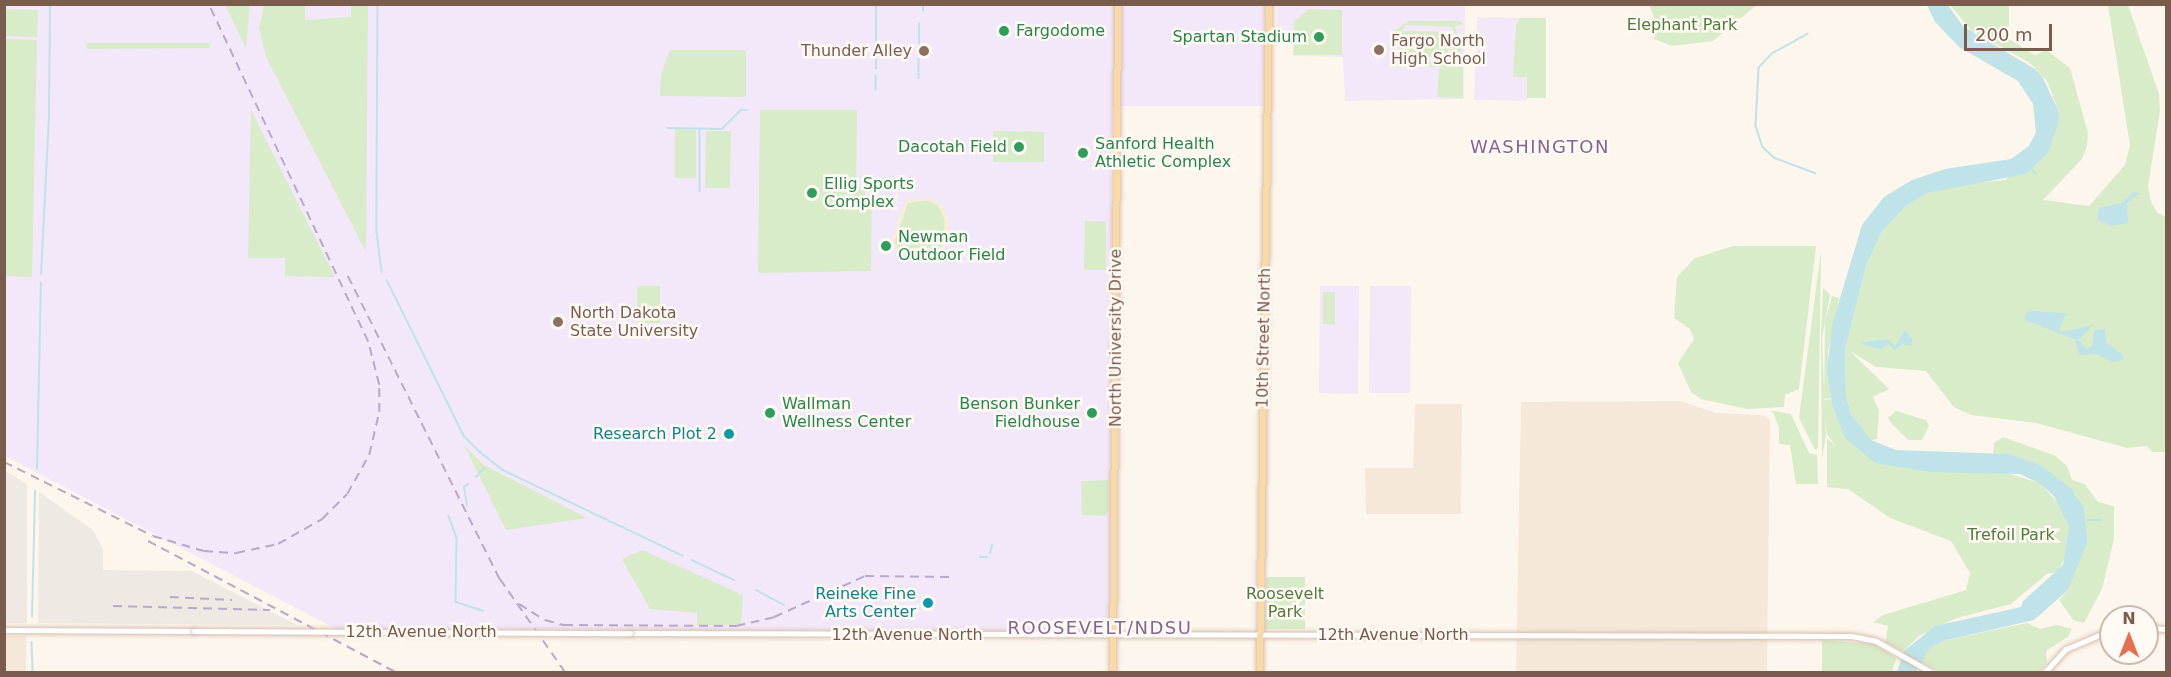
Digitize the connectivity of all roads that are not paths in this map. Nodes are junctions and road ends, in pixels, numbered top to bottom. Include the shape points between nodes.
1 (1118, 4) edge
2 (1269, 4) edge
3 (4, 630) edge
4 (1113, 635) junction
5 (1260, 635) junction
6 (2099, 635) edge
7 (1113, 672) edge
8 (1260, 672) edge
9 (1931, 672) edge
10 (2045, 672) edge

1 - 4 main road, North University Drive
2 - 5 main road, 10th Street North
3 - 4 main road, 12th Avenue North, bridge
4 - 5 main road, 12th Avenue North
4 - 7 main road, North University Drive
5 - 8 main road, 10th Street North
5 - 9 main road, 12th Avenue North via 1852,636 1883,645
6 - 10 main road via 2066,650

